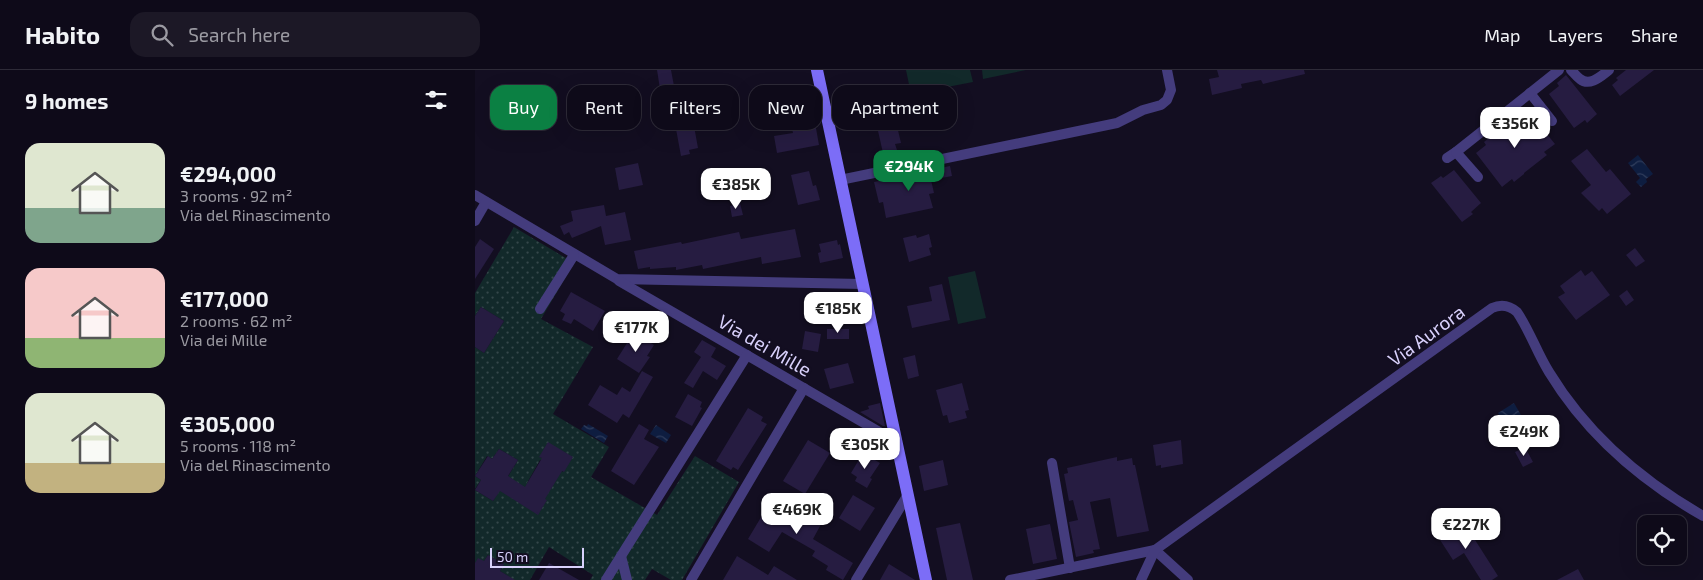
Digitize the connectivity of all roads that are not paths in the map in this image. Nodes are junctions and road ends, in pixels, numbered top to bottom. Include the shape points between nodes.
1 (817, 70) edge
2 (1167, 70) edge
3 (1559, 70) edge
4 (1571, 70) edge
5 (1609, 70) edge
6 (1530, 93) junction
7 (1553, 121) dead end
8 (1456, 152) junction
9 (1447, 158) dead end
10 (1478, 177) dead end
11 (840, 180) junction
12 (475, 195) edge
13 (486, 202) junction
14 (475, 221) edge
15 (574, 254) junction
16 (617, 279) junction
17 (862, 284) junction
18 (540, 309) dead end
19 (747, 355) junction
20 (804, 388) junction
21 (895, 441) junction
22 (1052, 463) dead end
23 (907, 496) junction
24 (1703, 516) edge
25 (1155, 550) junction
26 (621, 556) junction
27 (1070, 568) junction
28 (606, 580) edge
29 (627, 580) edge
30 (691, 580) edge
31 (856, 580) edge
32 (926, 580) edge
33 (1010, 580) edge
34 (1141, 580) edge
35 (1188, 580) edge

1 - 11 street
2 - 11 street via 1171,90 1167,100 1117,123
3 - 6 street
4 - 5 street via 1580,80 1589,82
6 - 7 street
6 - 8 street
8 - 9 street
8 - 10 street
11 - 17 street
12 - 13 street, Via dei Mille
13 - 14 street
13 - 15 street, Via dei Mille
15 - 16 street, Via dei Mille
15 - 18 street
16 - 17 street, Via dei Mille
16 - 19 street, Via dei Mille
17 - 21 street
19 - 20 street, Via dei Mille
19 - 26 street
20 - 21 street, Via dei Mille
20 - 30 street
21 - 23 street
22 - 27 street
23 - 31 street
23 - 32 street
24 - 25 street, Via Aurora via 1627,464 1598,435 1549,373 1517,312 1501,305 1492,308
25 - 27 street
25 - 34 street, Via Aurora
25 - 35 street
26 - 28 street
26 - 29 street
27 - 33 street

